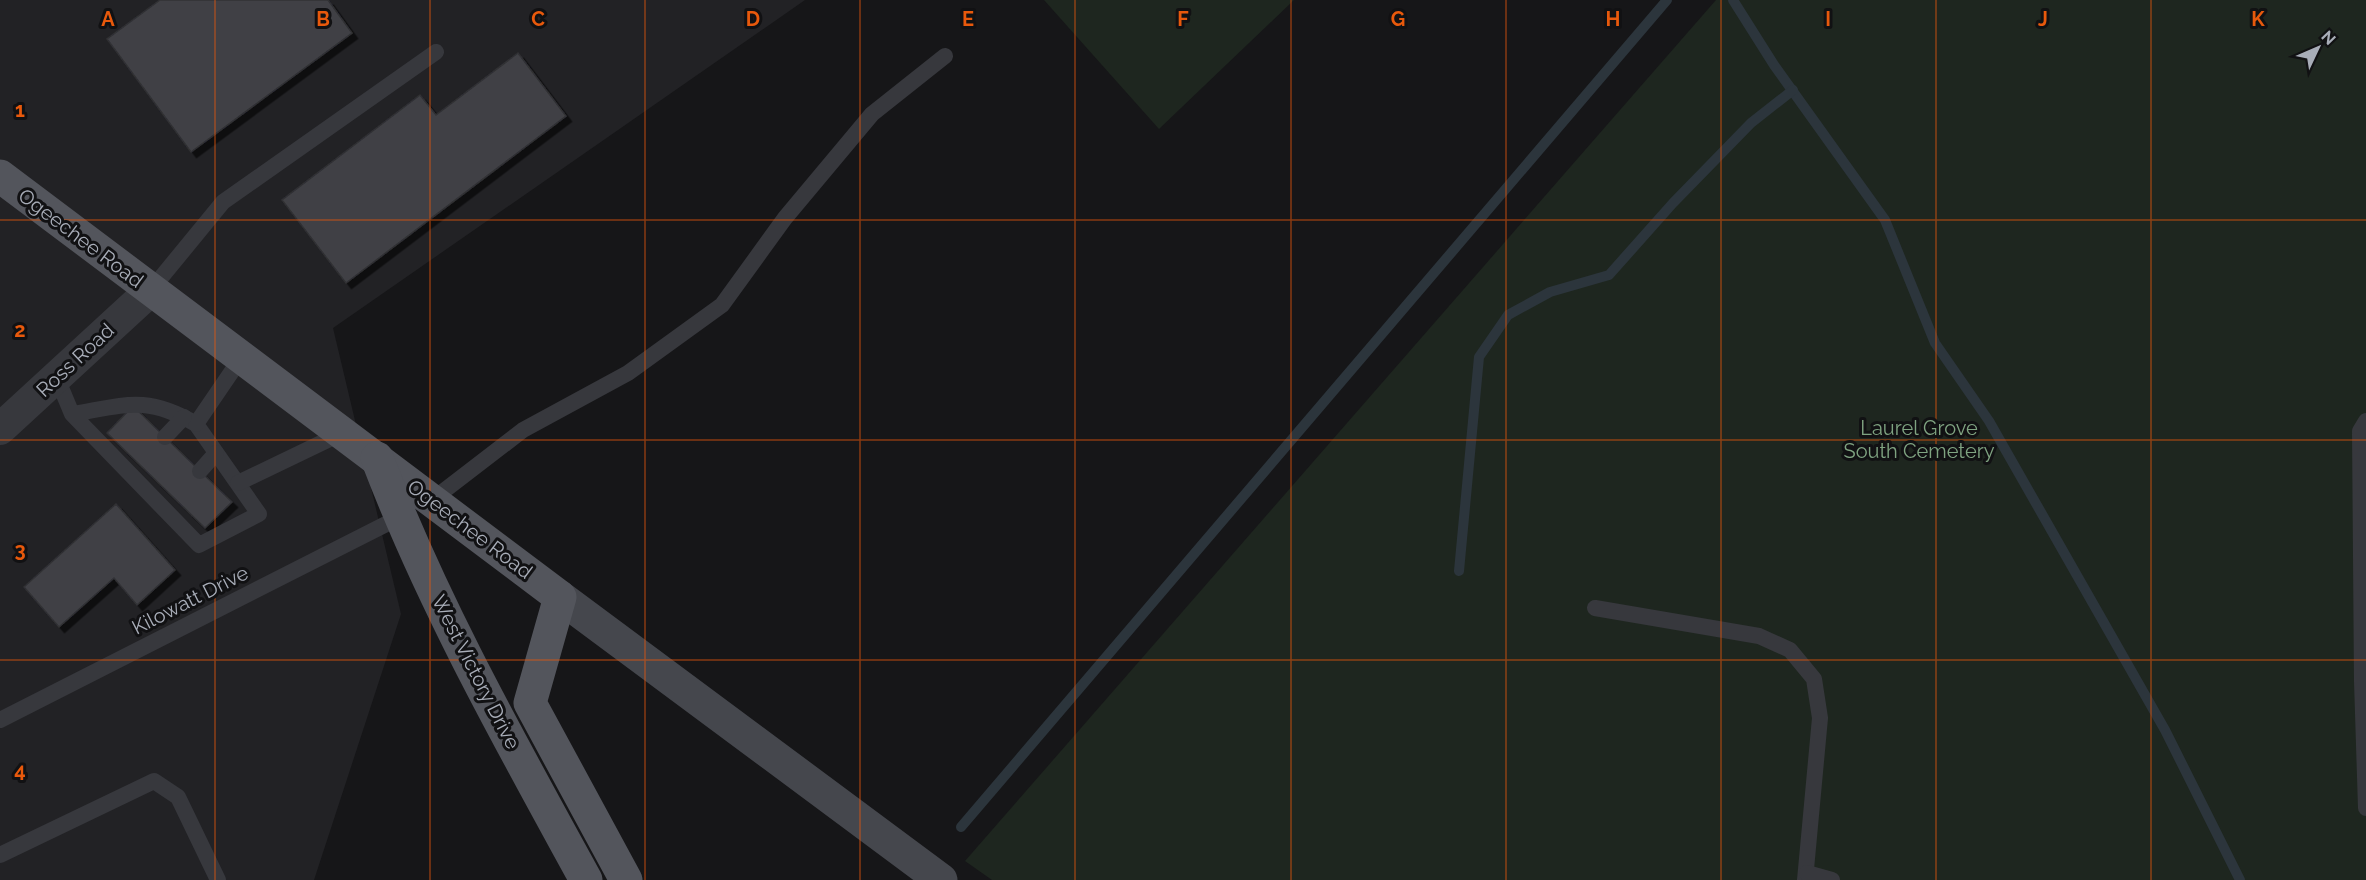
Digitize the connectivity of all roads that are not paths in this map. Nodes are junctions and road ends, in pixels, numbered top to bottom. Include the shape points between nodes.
1 (436, 52) dead end
2 (945, 56) dead end
3 (0, 176) edge
4 (150, 291) junction
5 (241, 358) junction
6 (57, 378) junction
7 (72, 414) junction
8 (190, 420) junction
9 (2366, 421) edge
10 (0, 429) edge
11 (342, 433) junction
12 (165, 436) dead end
13 (216, 453) junction
14 (377, 458) junction
15 (200, 471) dead end
16 (238, 483) junction
17 (432, 500) junction
18 (400, 517) junction
19 (560, 597) junction
20 (1595, 608) dead end
21 (2364, 681) edge
22 (0, 720) edge
23 (2366, 808) edge
24 (0, 855) edge
25 (1806, 876) edge
26 (218, 880) edge
27 (586, 880) edge
28 (626, 880) edge
29 (941, 880) edge
30 (1832, 880) edge

1 - 4 lane via 223,202
2 - 17 lane via 872,114 785,218 722,305 628,373 523,430
3 - 4 main road, Ogeechee Road
4 - 5 main road, Ogeechee Road
4 - 6 street, Ross Road
5 - 8 lane
5 - 11 main road, Ogeechee Road
6 - 7 lane
6 - 10 street, Ross Road
7 - 8 lane via 138,403
7 - 16 lane via 170,504 199,545 259,514
8 - 12 lane
8 - 13 lane
9 - 21 lane via 2360,431
11 - 14 main road, Ogeechee Road
11 - 16 lane
13 - 15 lane
13 - 16 lane
14 - 17 main road, Ogeechee Road
14 - 18 main road, West Victory Drive
17 - 19 main road, Ogeechee Road
18 - 22 lane, Kilowatt Drive
18 - 27 main road, West Victory Drive via 498,719
19 - 28 main road, West Victory Drive via 530,703
19 - 29 street, Ogeechee Road
20 - 25 lane via 1759,636 1790,650 1814,679 1820,718
21 - 23 lane
24 - 26 lane via 154,781 178,797
25 - 30 lane

